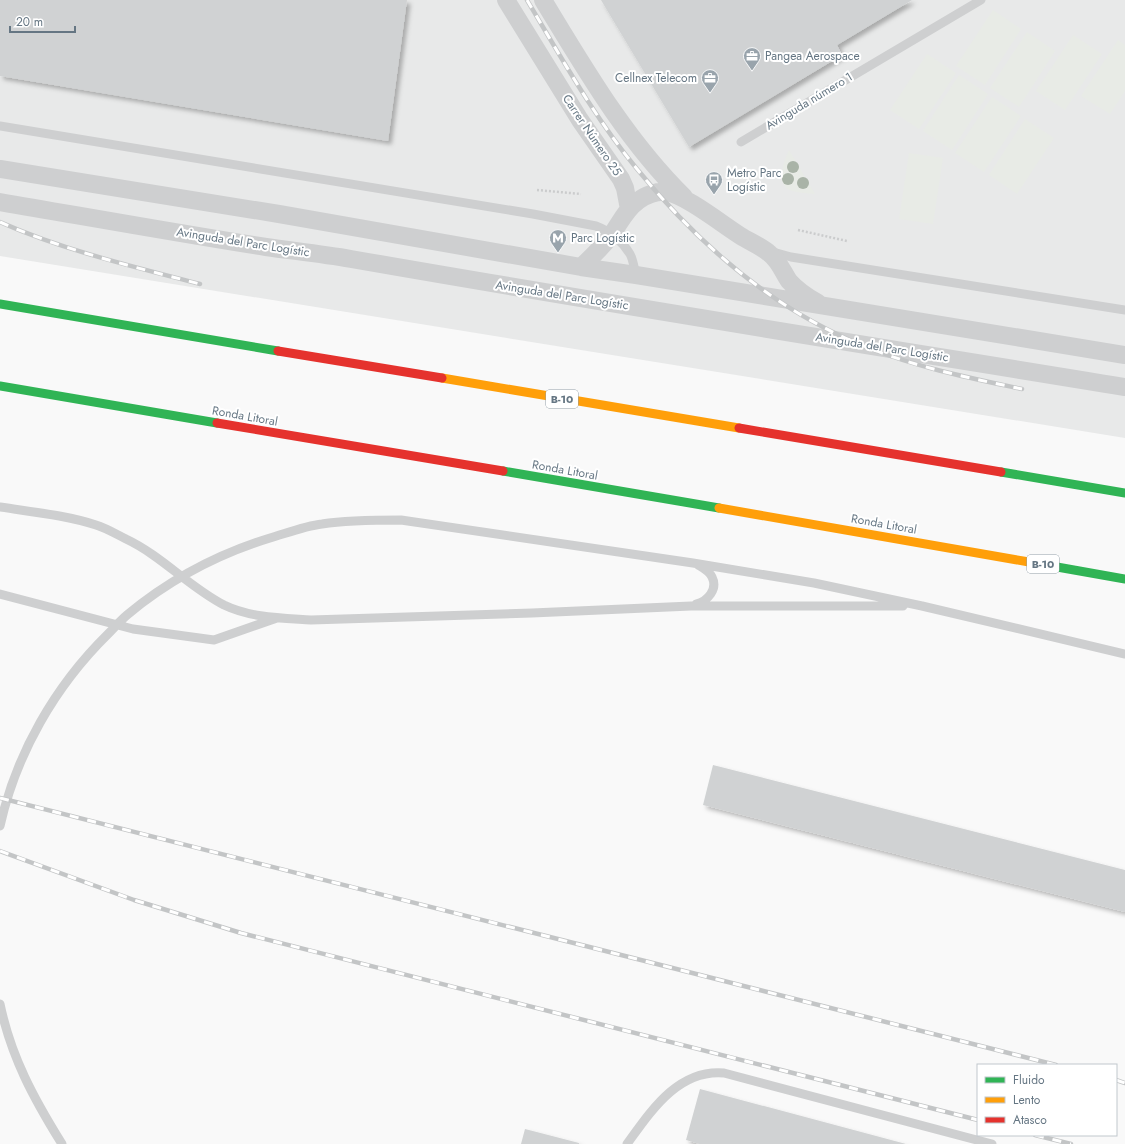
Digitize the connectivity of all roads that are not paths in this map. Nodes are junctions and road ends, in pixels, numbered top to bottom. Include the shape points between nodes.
1 (506, 0) edge
2 (543, 0) edge
3 (981, 0) edge
4 (0, 126) edge
5 (741, 142) dead end
6 (0, 170) edge
7 (688, 201) junction
8 (0, 202) edge
9 (629, 209) junction
10 (611, 234) junction
11 (761, 247) junction
12 (581, 267) junction
13 (636, 275) junction
14 (0, 304) edge
15 (823, 306) junction
16 (1125, 310) edge
17 (1125, 355) edge
18 (0, 386) edge
19 (1125, 387) edge
20 (1125, 493) edge
21 (0, 507) edge
22 (693, 563) junction
23 (1125, 579) edge
24 (0, 594) edge
25 (691, 606) junction
26 (922, 606) junction
27 (278, 618) junction
28 (1125, 654) edge
29 (0, 826) edge
30 (0, 1004) edge
31 (62, 1144) edge
32 (627, 1144) edge
33 (992, 1144) edge

1 - 9 street, Carrer Número 25 via 572,108 622,179
2 - 7 street via 608,105 640,149
3 - 5 lane, Avinguda número 1
4 - 10 lane via 533,214 596,226
6 - 12 street
7 - 9 street via 671,193 658,192 638,200
7 - 11 street
8 - 19 street, Avinguda del Parc Logístic
9 - 10 street
10 - 12 street
10 - 13 lane via 630,254
11 - 15 street via 775,258 797,289
11 - 16 lane via 791,257
12 - 13 street
13 - 15 street
14 - 20 highway, B-10
15 - 17 street
18 - 23 highway, Ronda Litoral / B-10
21 - 27 lane via 96,525 128,539 154,555 224,605 249,614
22 - 25 lane via 706,570 714,583 713,591 708,598
22 - 26 lane via 814,583
22 - 29 lane via 401,520 322,524 250,544 186,574 154,595 126,616 78,666 31,740 5,803
24 - 27 lane via 133,629 214,640
25 - 26 lane
25 - 27 lane via 311,620
26 - 28 lane
30 - 31 lane via 14,1052 29,1088
32 - 33 lane via 668,1094 691,1077 713,1072

